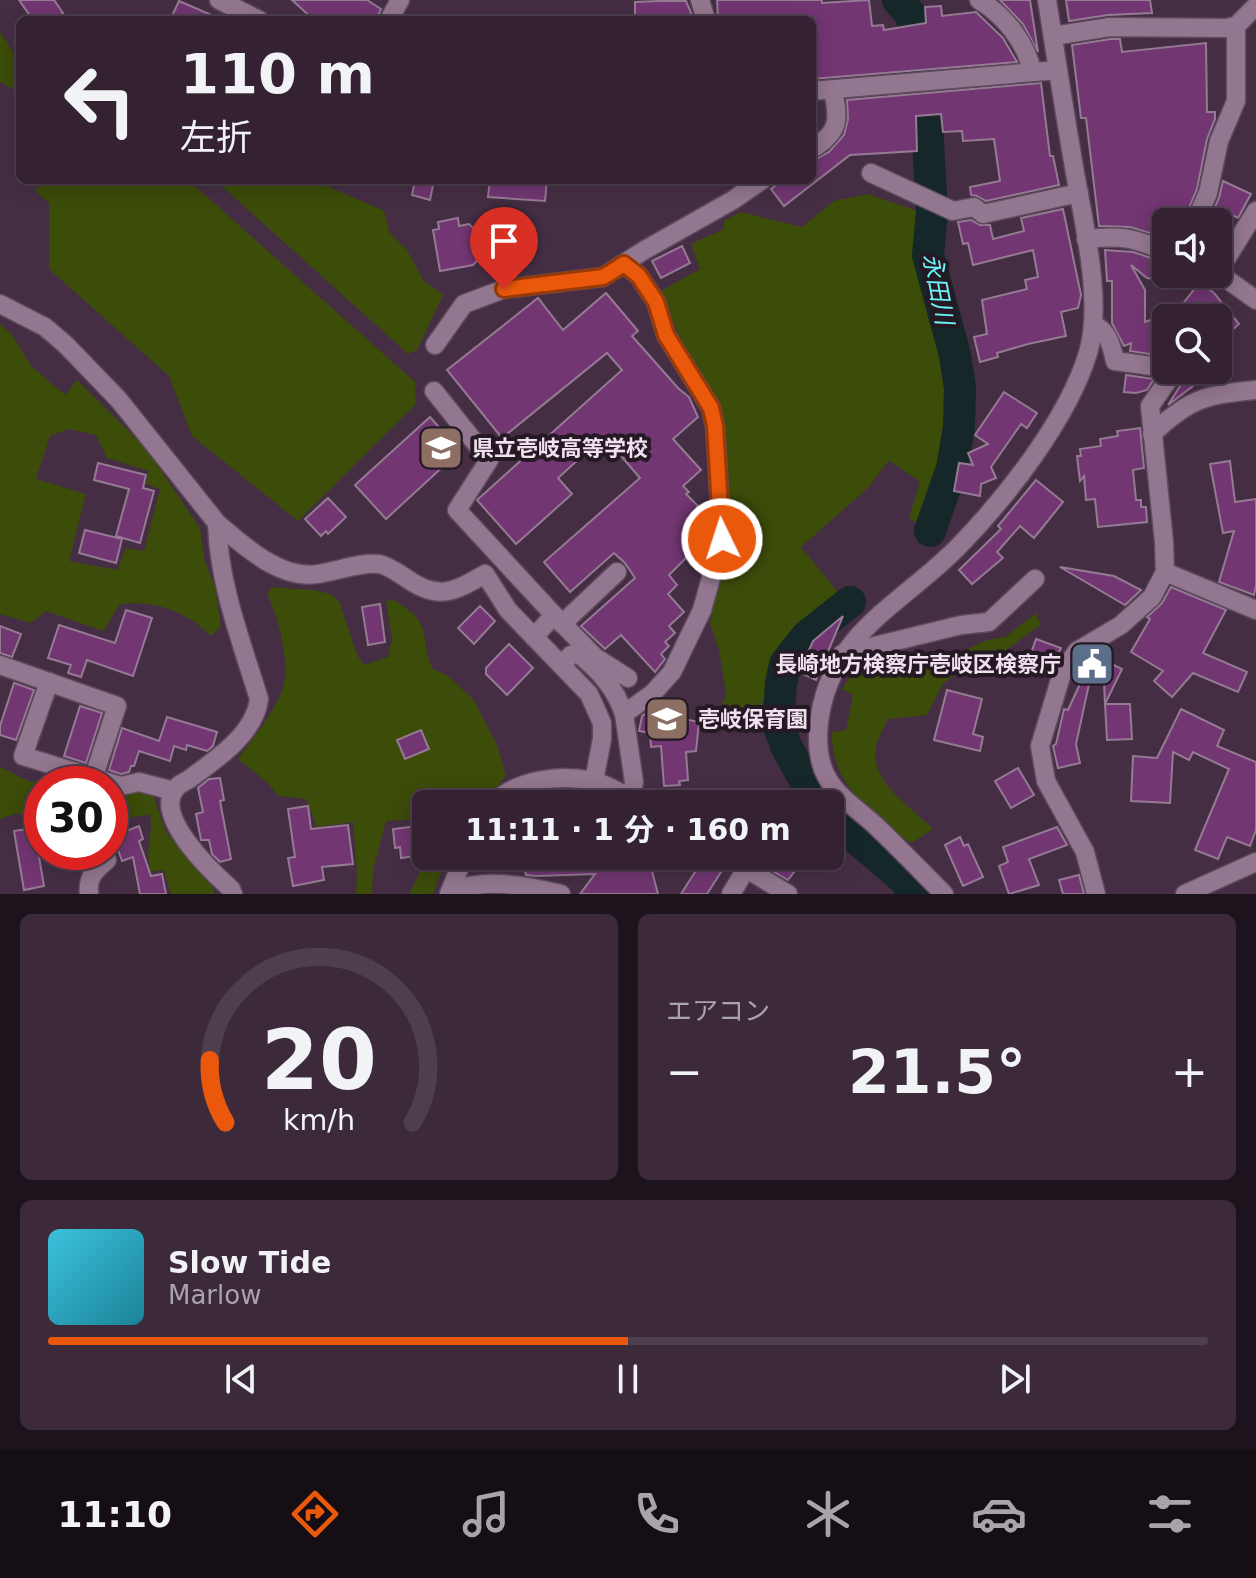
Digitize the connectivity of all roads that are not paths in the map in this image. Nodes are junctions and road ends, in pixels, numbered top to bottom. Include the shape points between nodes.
1 (219, 0) edge
2 (979, 0) edge
3 (1047, 0) edge
4 (1256, 6) edge
5 (251, 16) edge
6 (1236, 26) junction
7 (1053, 36) junction
8 (1058, 70) junction
9 (1032, 72) junction
10 (833, 90) junction
11 (816, 91) edge
12 (816, 146) edge
13 (871, 173) dead end
14 (756, 184) edge
15 (1079, 193) junction
16 (1201, 208) edge
17 (1256, 211) edge
18 (1086, 239) junction
19 (1152, 245) edge
20 (1232, 250) edge
21 (624, 264) junction
22 (1232, 282) edge
23 (1256, 300) edge
24 (0, 304) edge
25 (1093, 324) junction
26 (435, 345) dead end
27 (1152, 366) edge
28 (1165, 384) edge
29 (1256, 390) edge
30 (434, 391) dead end
31 (1152, 434) junction
32 (217, 523) junction
33 (617, 572) dead end
34 (1165, 572) junction
35 (1035, 579) dead end
36 (1256, 610) edge
37 (558, 620) junction
38 (534, 637) junction
39 (842, 654) junction
40 (562, 664) junction
41 (0, 665) edge
42 (628, 678) dead end
43 (49, 682) junction
44 (624, 714) junction
45 (53, 766) edge
46 (97, 766) edge
47 (594, 781) junction
48 (128, 784) edge
49 (515, 790) edge
50 (613, 790) edge
51 (635, 790) edge
52 (174, 791) junction
53 (1256, 862) edge
54 (95, 870) edge
55 (459, 870) edge
56 (745, 870) edge
57 (748, 870) edge
58 (450, 892) edge
59 (89, 894) edge
60 (233, 894) edge
61 (561, 894) edge
62 (731, 894) edge
63 (788, 894) edge
64 (944, 894) edge
65 (1096, 894) edge
66 (1185, 894) edge

1 - 5 street
2 - 9 street via 1010,27
3 - 7 street
4 - 6 street
6 - 7 street via 1110,27
6 - 16 street via 1236,101
7 - 8 street
8 - 9 street
8 - 15 street
9 - 10 street
10 - 11 street
10 - 12 street via 835,127
13 - 15 street via 953,211 974,207 983,214
14 - 21 street
15 - 18 street
17 - 20 street
18 - 19 street via 1117,236
18 - 25 street
21 - 26 street via 603,277 487,294 464,304
21 - 44 street via 656,302 666,335 711,408 722,539 702,610 672,672
22 - 23 street
24 - 32 street via 45,327 66,345 119,400
25 - 27 street via 1108,336 1115,361
25 - 39 street via 1088,351 1051,431 1004,494 958,548
28 - 31 street via 1150,406
29 - 31 street via 1219,393 1185,405
30 - 37 street via 489,460 457,510
31 - 34 street
32 - 38 street via 268,562 291,572 315,575 382,564 427,589 448,593 485,574
32 - 52 street via 229,604 259,699 257,711 224,753
33 - 37 street
34 - 36 street
34 - 65 street via 1152,597 1121,625 1077,651 1062,673 1040,746 1046,781 1085,852
35 - 39 street via 989,622
37 - 38 street
37 - 42 street via 595,657
38 - 40 street
39 - 64 street via 823,696 818,749 824,771 839,795
40 - 44 street via 578,653 608,680
40 - 47 street via 589,694 602,723
41 - 43 street
43 - 45 street via 23,756
43 - 46 street via 117,706
44 - 51 street
47 - 49 street via 546,779
47 - 50 street
48 - 52 street
52 - 60 street via 174,821 189,846
53 - 66 street
54 - 59 street
55 - 58 street
56 - 62 street
57 - 63 street
58 - 61 street via 494,883

